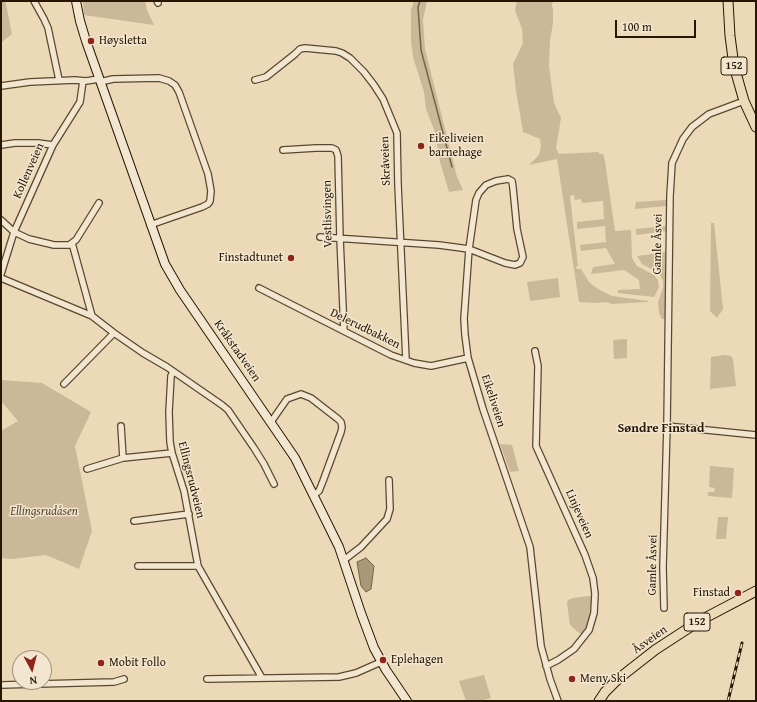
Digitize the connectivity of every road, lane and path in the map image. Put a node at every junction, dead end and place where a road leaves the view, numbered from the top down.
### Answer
1 (34, 1) edge
2 (76, 1) edge
3 (728, 1) edge
4 (59, 80) junction
5 (99, 80) junction
6 (255, 80) dead end
7 (83, 81) junction
8 (1, 86) edge
9 (744, 100) junction
10 (756, 127) edge
11 (1, 145) edge
12 (53, 145) junction
13 (283, 150) dead end
14 (99, 203) dead end
15 (1, 220) edge
16 (150, 225) junction
17 (14, 232) junction
18 (320, 237) dead end
19 (340, 238) junction
20 (401, 242) junction
21 (72, 243) junction
22 (469, 249) junction
23 (1, 274) edge
24 (1, 278) edge
25 (259, 288) dead end
26 (92, 316) junction
27 (344, 331) junction
28 (114, 333) junction
29 (535, 351) dead end
30 (468, 358) junction
31 (406, 360) junction
32 (173, 372) junction
33 (64, 384) dead end
34 (271, 422) junction
35 (122, 426) dead end
36 (667, 426) junction
37 (756, 435) edge
38 (172, 454) junction
39 (123, 458) junction
40 (88, 469) dead end
41 (389, 480) dead end
42 (274, 484) dead end
43 (314, 495) junction
44 (189, 514) junction
45 (134, 521) dead end
46 (344, 560) junction
47 (138, 566) dead end
48 (198, 566) junction
49 (756, 591) edge
50 (664, 608) dead end
51 (381, 662) junction
52 (546, 666) junction
53 (262, 678) junction
54 (124, 679) dead end
55 (207, 679) dead end
56 (1, 685) edge
57 (605, 692) junction
58 (407, 701) edge
59 (558, 701) edge
60 (593, 701) edge
61 (599, 701) edge

1 - 4 street
2 - 5 main road, Kråkstadveien
3 - 9 main road, 152
4 - 7 street
4 - 8 street
5 - 7 street
5 - 16 main road, Kråkstadveien
5 - 16 street
6 - 20 street, Skråveien
7 - 12 street, Kollenveien
9 - 10 main road, 152
9 - 36 street, Gamle Åsvei
11 - 12 street
12 - 17 street, Kollenveien
13 - 19 street, Vestlisvingen
14 - 21 street
15 - 17 street
16 - 34 main road, Kråkstadveien
17 - 21 street
17 - 23 street, Kollenveien
18 - 19 street
19 - 20 street
19 - 27 street, Vestlisvingen
20 - 22 street
20 - 31 street, Skråveien
21 - 26 street
22 - 22 street, Eikeliveien
22 - 30 street, Eikeliveien
24 - 26 street
25 - 27 street, Delerudbakken
26 - 28 street
27 - 31 street, Delerudbakken
28 - 32 street
28 - 33 street
29 - 52 street, Linjeveien
30 - 31 street, Delerudbakken
30 - 52 street, Eikeliveien
32 - 38 street, Ellingsrudveien
32 - 42 street
34 - 43 main road, Kråkstadveien
34 - 43 street
35 - 39 street
36 - 37 street
36 - 50 street, Gamle Åsvei
38 - 39 street
38 - 44 street, Ellingsrudveien
39 - 40 street
41 - 46 street
43 - 46 main road, Kråkstadveien
44 - 45 street
44 - 48 street, Ellingsrudveien
46 - 51 main road, Kråkstadveien
47 - 48 street
48 - 53 street, Ellingsrudveien
49 - 57 main road, Åsveien / 152
51 - 53 street
51 - 58 main road, Kråkstadveien
52 - 59 street, Eikeliveien
53 - 55 street
54 - 56 street
57 - 60 main road, Åsveien / 152
57 - 61 main road, Åsveien / 152

